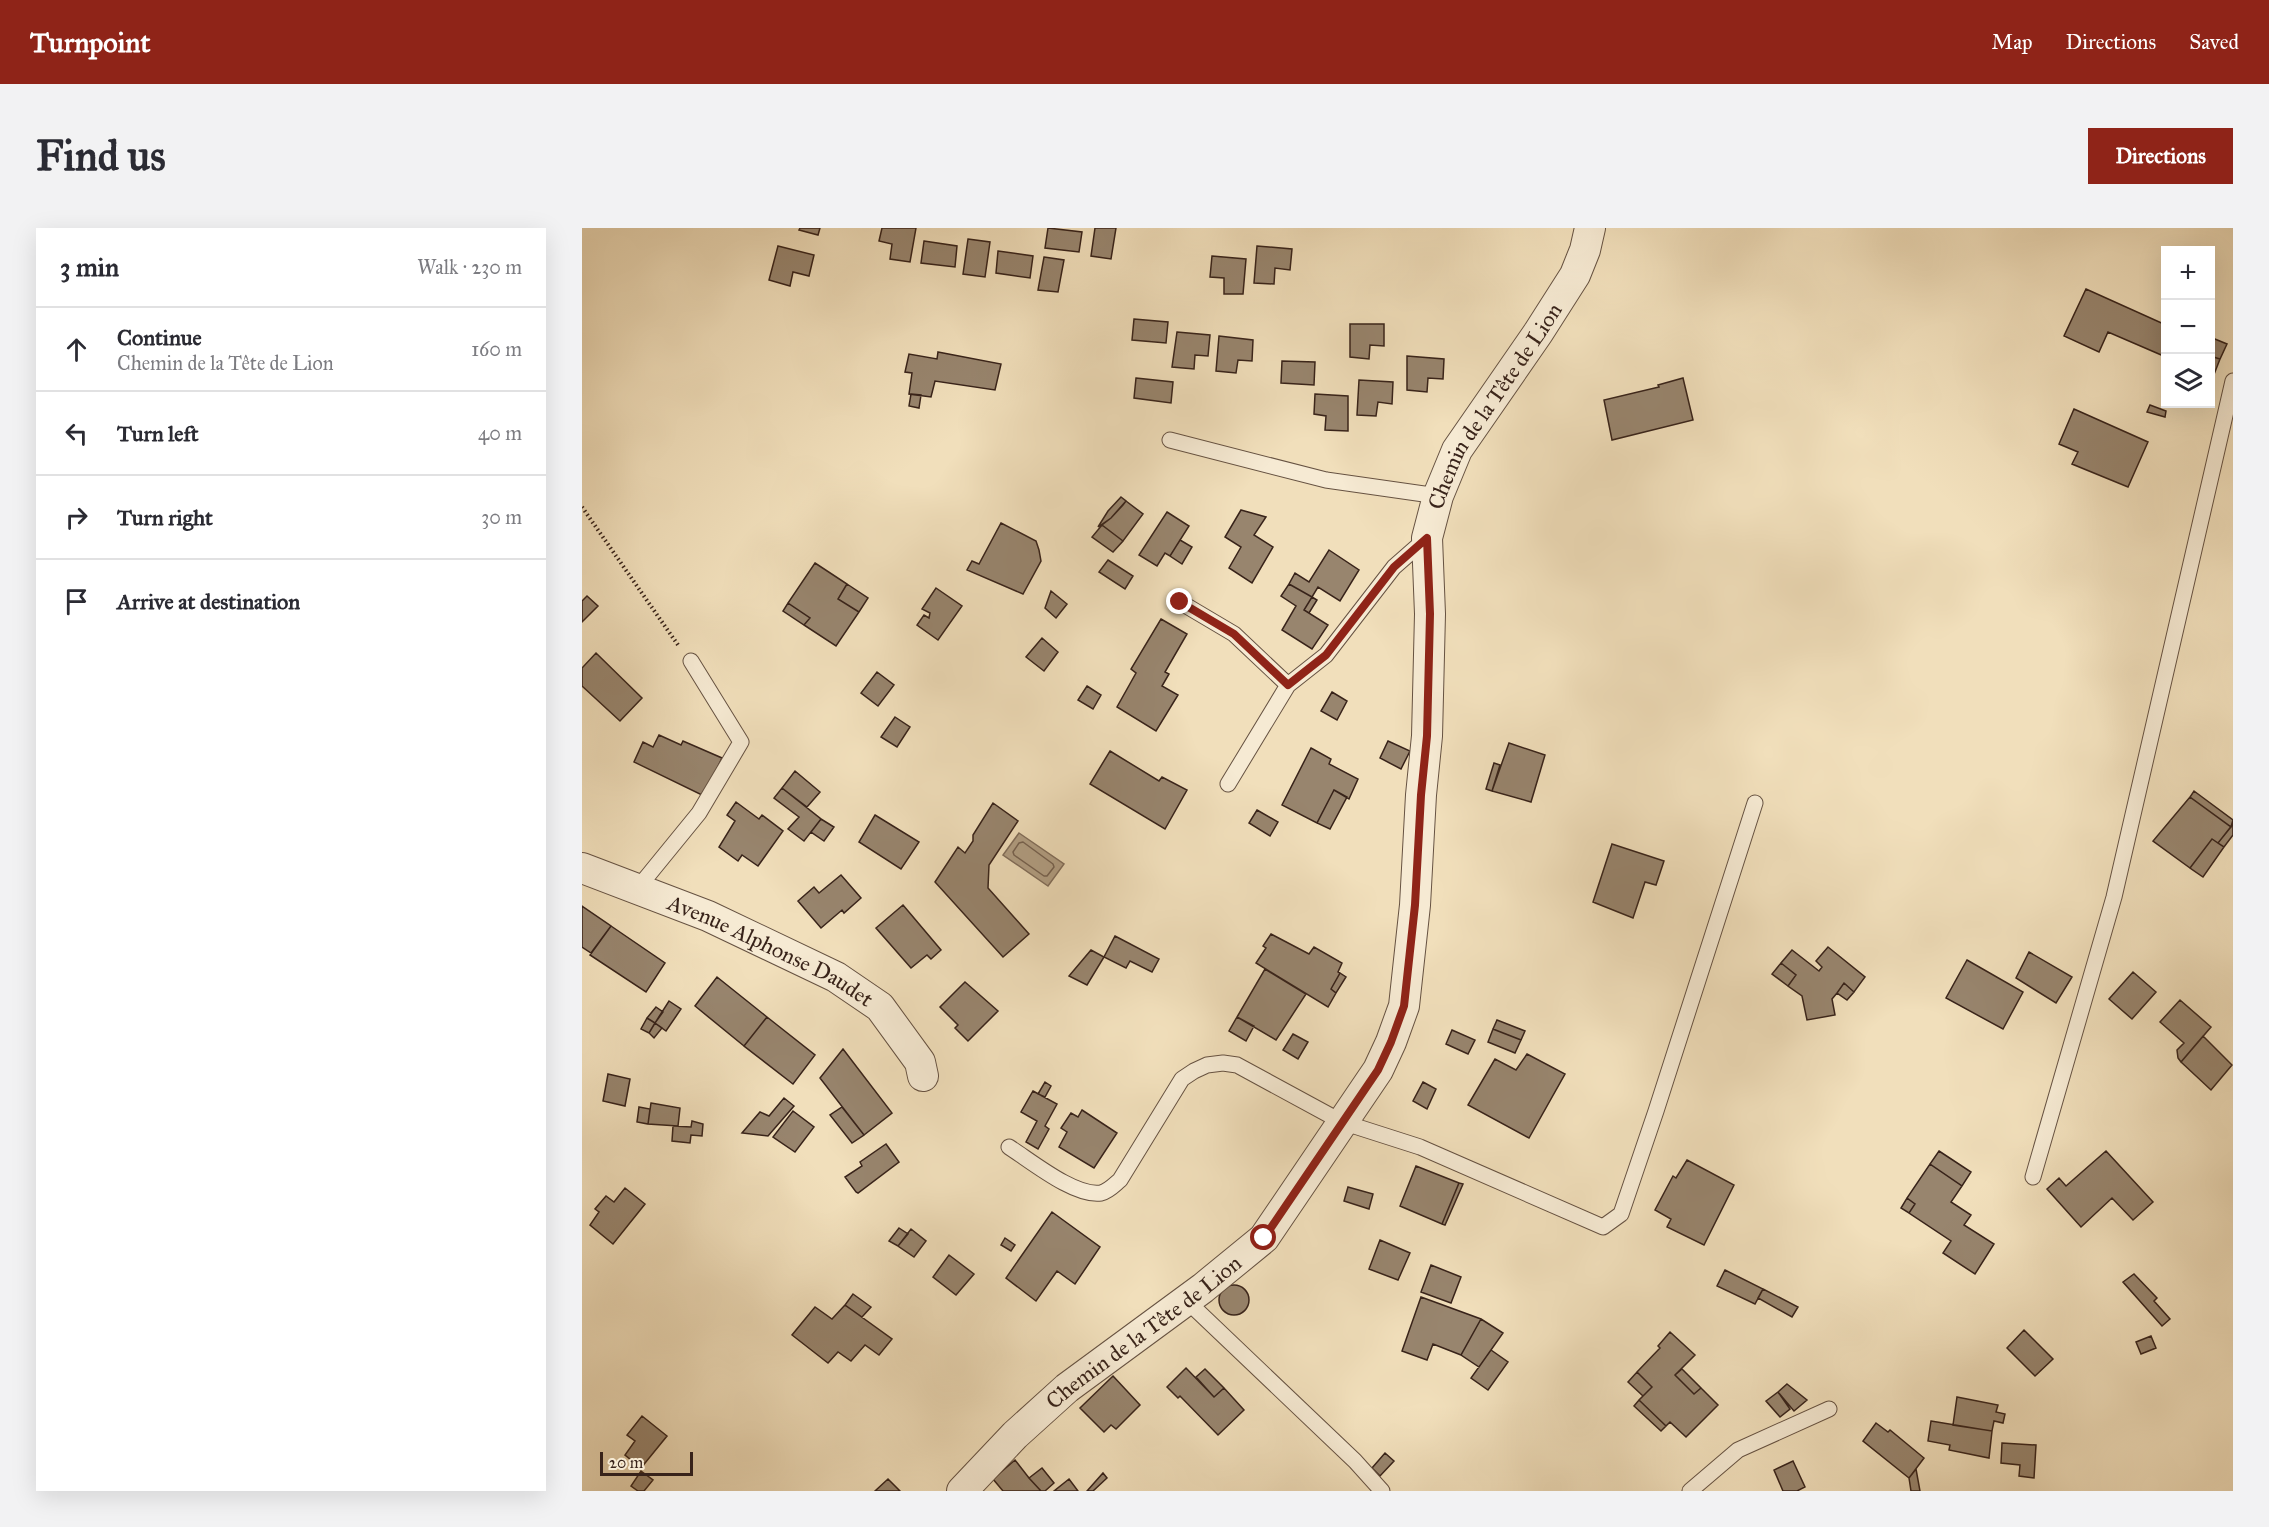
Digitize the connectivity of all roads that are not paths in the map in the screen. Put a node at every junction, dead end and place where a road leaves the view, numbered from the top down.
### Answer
1 (1590, 228) edge
2 (2233, 381) edge
3 (1170, 441) dead end
4 (1438, 496) junction
5 (1427, 538) junction
6 (1180, 602) dead end
7 (691, 661) road end
8 (1288, 685) junction
9 (1228, 784) dead end
10 (1755, 803) dead end
11 (582, 868) edge
12 (637, 889) junction
13 (923, 1076) dead end
14 (1342, 1122) junction
15 (1009, 1147) dead end
16 (2033, 1177) dead end
17 (1186, 1300) junction
18 (1829, 1409) dead end
19 (962, 1491) edge
20 (1382, 1491) edge
21 (1690, 1491) edge

1 - 4 street, Chemin de la Tête de Lion
2 - 16 lane
3 - 4 lane
4 - 5 street, Chemin de la Tête de Lion
5 - 8 lane
5 - 14 street, Chemin de la Tête de Lion
6 - 8 lane
7 - 12 lane
8 - 9 lane
10 - 14 lane
11 - 12 street, Avenue Alphonse Daudet
12 - 13 street, Avenue Alphonse Daudet
14 - 15 lane
14 - 17 street, Chemin de la Tête de Lion
17 - 19 street, Chemin de la Tête de Lion
17 - 20 lane
18 - 21 lane

